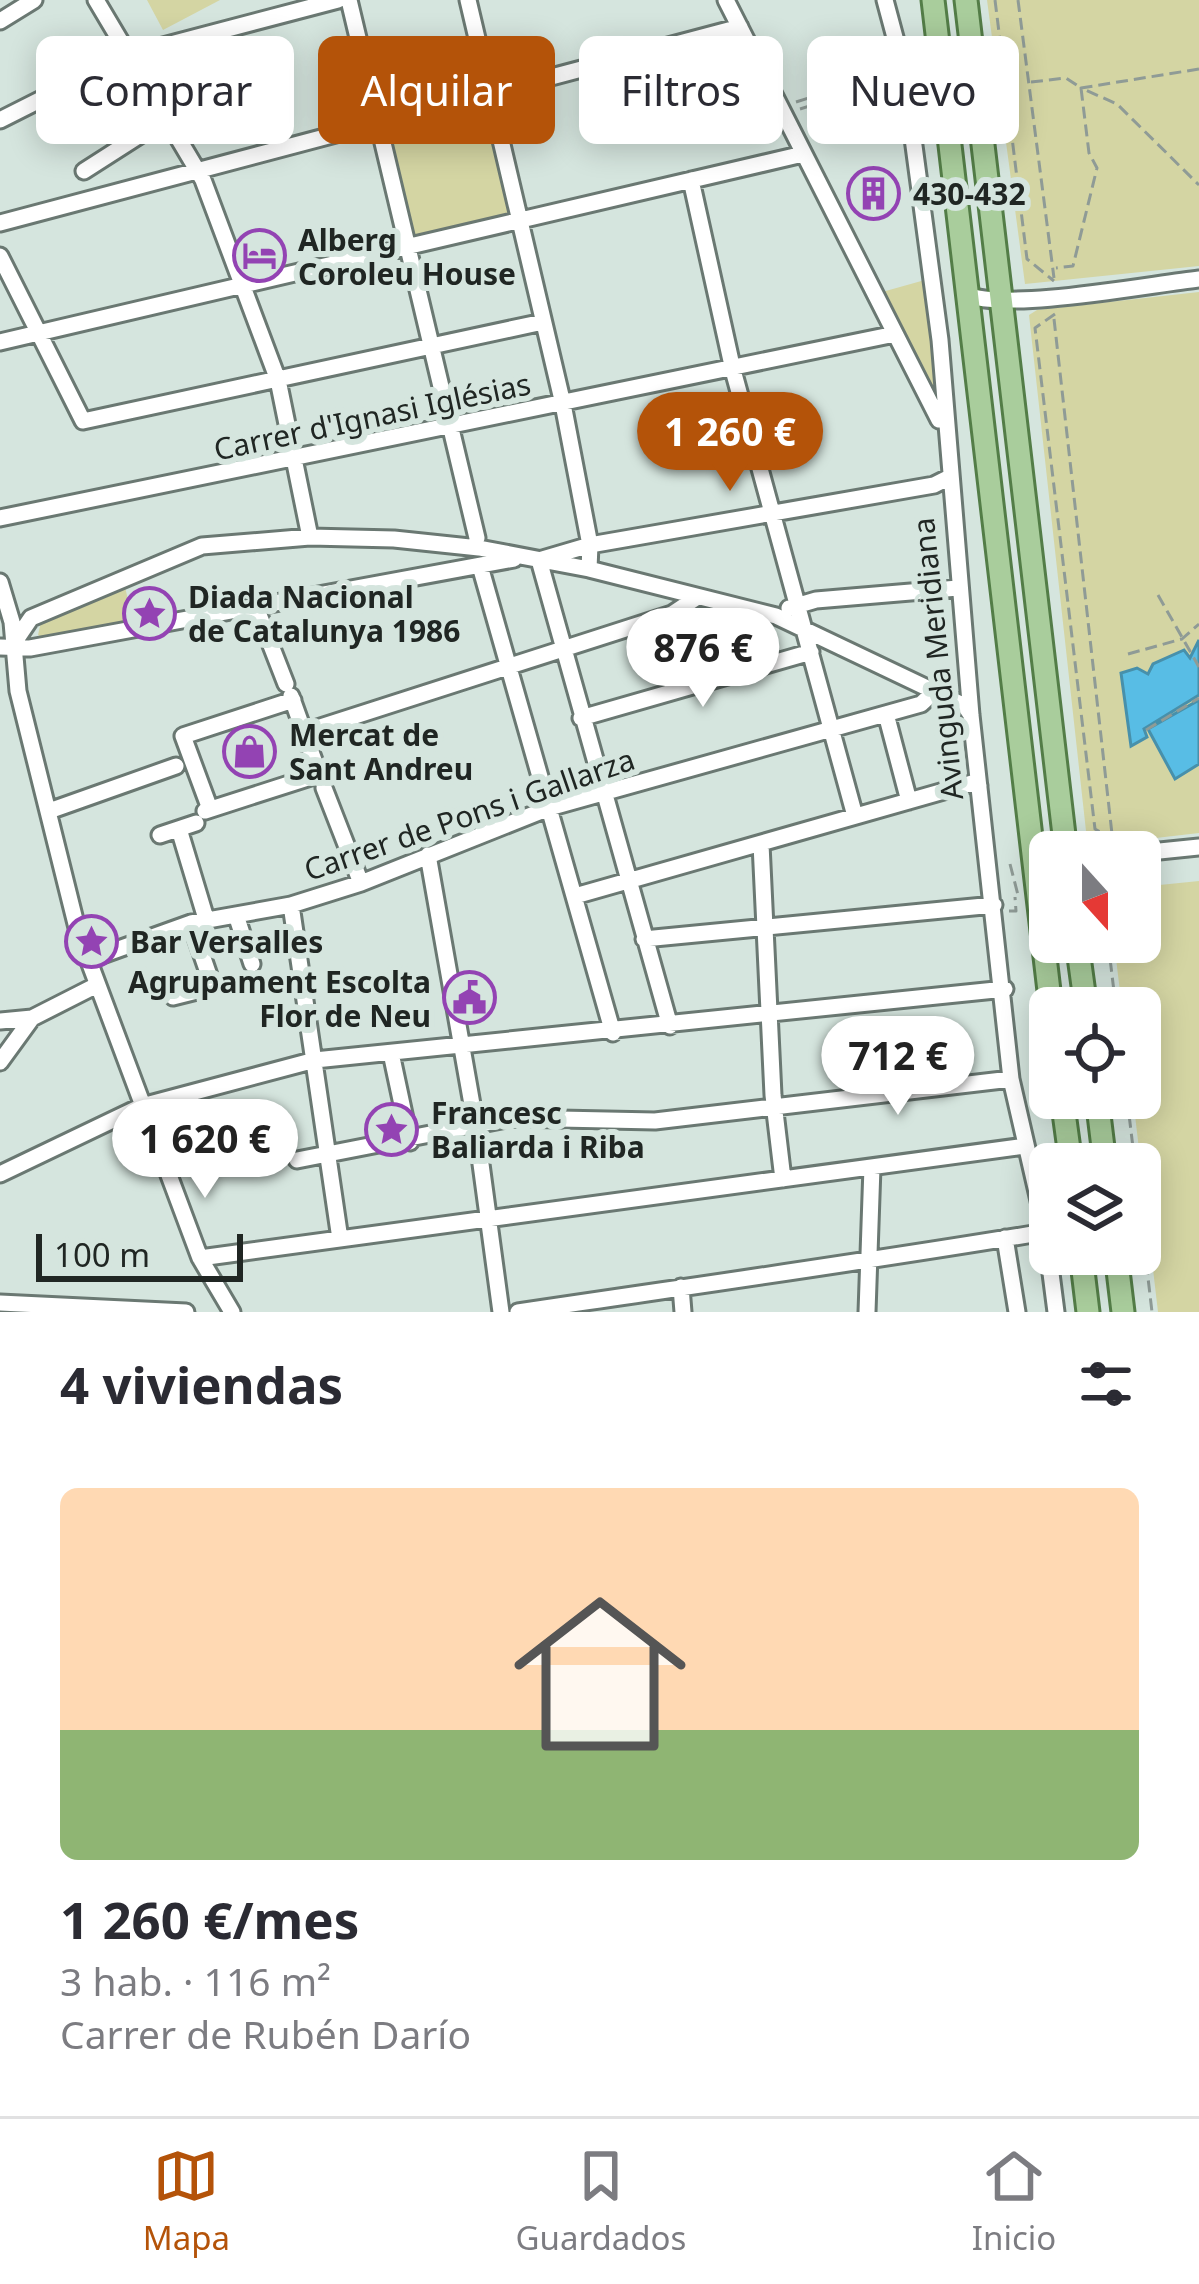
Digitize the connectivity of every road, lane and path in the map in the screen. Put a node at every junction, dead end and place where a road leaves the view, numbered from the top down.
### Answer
1 (34, 0) edge
2 (96, 0) edge
3 (338, 0) edge
4 (349, 0) edge
5 (468, 0) edge
6 (726, 0) edge
7 (885, 0) edge
8 (933, 0) edge
9 (967, 0) edge
10 (995, 0) edge
11 (1018, 0) edge
12 (0, 21) edge
13 (740, 27) junction
14 (118, 36) edge
15 (201, 36) edge
16 (357, 36) edge
17 (478, 36) edge
18 (1199, 69) edge
19 (555, 73) edge
20 (1029, 82) junction
21 (1081, 88) junction
22 (807, 99) edge
23 (36, 102) edge
24 (789, 105) dead end
25 (807, 108) edge
26 (793, 112) dead end
27 (0, 120) edge
28 (318, 136) edge
29 (127, 144) edge
30 (182, 144) edge
31 (382, 144) edge
32 (505, 144) edge
33 (803, 154) junction
34 (198, 168) junction
35 (84, 171) dead end
36 (691, 180) junction
37 (1199, 185) edge
38 (521, 219) junction
39 (0, 223) edge
40 (406, 247) junction
41 (0, 256) edge
42 (1053, 269) junction
43 (1199, 279) edge
44 (244, 284) junction
45 (966, 295) junction
46 (1000, 298) junction
47 (1056, 309) dead end
48 (1054, 319) junction
49 (543, 322) junction
50 (39, 332) junction
51 (895, 334) junction
52 (0, 342) edge
53 (431, 348) junction
54 (733, 370) junction
55 (278, 380) junction
56 (563, 404) junction
57 (451, 427) junction
58 (944, 431) junction
59 (292, 460) junction
60 (949, 478) junction
61 (772, 513) junction
62 (0, 518) edge
63 (310, 537) junction
64 (477, 538) dead end
65 (590, 544) junction
66 (531, 558) junction
67 (480, 566) junction
68 (589, 569) junction
69 (0, 582) edge
70 (958, 588) junction
71 (1158, 595) dead end
72 (696, 598) junction
73 (797, 603) junction
74 (256, 608) junction
75 (672, 614) junction
76 (776, 616) junction
77 (1199, 624) edge
78 (805, 632) junction
79 (1184, 641) junction
80 (7, 645) edge
81 (562, 648) junction
82 (811, 652) junction
83 (1128, 654) dead end
84 (508, 665) junction
85 (1199, 668) edge
86 (689, 687) junction
87 (934, 692) junction
88 (290, 693) junction
89 (1199, 698) edge
90 (886, 714) junction
91 (970, 715) junction
92 (581, 718) junction
93 (831, 728) junction
94 (1146, 730) dead end
95 (305, 732) junction
96 (185, 763) junction
97 (322, 780) junction
98 (979, 786) junction
99 (603, 792) junction
100 (909, 801) junction
101 (549, 808) junction
102 (49, 811) junction
103 (204, 814) junction
104 (855, 817) junction
105 (179, 829) junction
106 (1037, 831) edge
107 (1063, 831) edge
108 (160, 836) dead end
109 (761, 844) junction
110 (1199, 847) edge
111 (1161, 851) edge
112 (428, 855) junction
113 (1010, 864) dead end
114 (629, 881) junction
115 (361, 883) junction
116 (575, 896) junction
117 (290, 905) junction
118 (1000, 908) junction
119 (236, 915) junction
120 (199, 922) junction
121 (766, 926) junction
122 (644, 938) junction
123 (88, 959) junction
124 (252, 964) dead end
125 (97, 985) junction
126 (1004, 989) junction
127 (173, 997) dead end
128 (770, 1011) junction
129 (32, 1018) junction
130 (0, 1021) edge
131 (670, 1026) junction
132 (614, 1033) junction
133 (462, 1046) junction
134 (391, 1053) junction
135 (316, 1060) junction
136 (0, 1062) edge
137 (1011, 1079) junction
138 (142, 1106) junction
139 (778, 1108) junction
140 (476, 1127) junction
141 (410, 1142) junction
142 (1025, 1146) junction
143 (331, 1154) junction
144 (297, 1160) dead end
145 (1029, 1162) edge
146 (872, 1167) junction
147 (0, 1174) edge
148 (783, 1179) junction
149 (486, 1219) junction
150 (1029, 1231) edge
151 (1005, 1238) junction
152 (340, 1239) junction
153 (200, 1258) junction
154 (869, 1264) junction
155 (1051, 1275) edge
156 (1084, 1275) edge
157 (1119, 1275) edge
158 (1148, 1275) edge
159 (681, 1287) junction
160 (0, 1303) edge
161 (186, 1312) edge
162 (232, 1312) edge
163 (501, 1312) edge
164 (518, 1312) edge
165 (683, 1312) edge
166 (867, 1312) edge
167 (1017, 1312) edge
168 (1056, 1312) edge
169 (1088, 1312) edge
170 (1123, 1312) edge
171 (1152, 1312) edge

1 - 12 street
2 - 14 street
3 - 15 street
4 - 16 street
5 - 17 street
6 - 13 street
7 - 58 street, Avinguda Meridiana
8 - 45 main road
9 - 46 main road
10 - 42 path
11 - 20 path
13 - 19 street
13 - 33 street
18 - 21 path
20 - 21 path
20 - 42 path
21 - 37 path
21 - 42 path
22 - 24 path
23 - 27 street
25 - 26 path
28 - 34 street
29 - 35 street
30 - 34 street
31 - 40 street
32 - 38 street
33 - 36 street
33 - 51 street
34 - 39 street
34 - 44 street
36 - 38 street
36 - 54 street
38 - 40 street
38 - 49 street
40 - 44 street
40 - 53 street
41 - 50 street
43 - 46 street
44 - 50 street
44 - 55 street
45 - 46 street
45 - 106 main road
46 - 107 main road
47 - 48 path
48 - 48 path
49 - 53 street
49 - 56 street
50 - 52 street
50 - 55 street
51 - 54 street, Carrer d'Ignasi Iglésias
51 - 58 street
53 - 55 street
53 - 57 street
54 - 56 street, Carrer d'Ignasi Iglésias
54 - 61 street
55 - 59 street
56 - 57 street, Carrer d'Ignasi Iglésias
56 - 65 street
57 - 59 street, Carrer d'Ignasi Iglésias
57 - 64 street
58 - 60 street, Avinguda Meridiana
59 - 62 street, Carrer d'Ignasi Iglésias
59 - 63 street
60 - 61 street
60 - 70 street, Avinguda Meridiana
61 - 65 street
61 - 73 street
63 - 66 street
63 - 80 street
65 - 66 street
65 - 68 street
66 - 67 street
66 - 68 street
66 - 81 street
67 - 74 street
67 - 84 street
68 - 72 street
69 - 80 street
70 - 73 street
70 - 91 street, Avinguda Meridiana
71 - 79 path
72 - 75 street
72 - 76 street
73 - 76 street
73 - 78 street
74 - 80 street
74 - 88 street
75 - 81 street
75 - 86 street
76 - 78 street
77 - 79 path
78 - 82 street
78 - 87 street
79 - 83 path
79 - 85 path
80 - 102 street
81 - 84 street
81 - 92 street
82 - 86 street
82 - 93 street
84 - 95 street
84 - 101 street
86 - 92 street
87 - 90 street, Carrer de Pons i Gallarza
87 - 91 street
88 - 95 street
88 - 96 street
89 - 94 path
90 - 93 street, Carrer de Pons i Gallarza
90 - 100 street
91 - 98 street, Avinguda Meridiana
92 - 99 street
93 - 99 street, Carrer de Pons i Gallarza
93 - 104 street
95 - 97 street
96 - 102 street
96 - 103 street
97 - 103 street
97 - 115 street
98 - 100 street
98 - 118 street, Avinguda Meridiana
99 - 101 street, Carrer de Pons i Gallarza
99 - 114 street
100 - 104 street
101 - 112 street, Carrer de Pons i Gallarza
101 - 116 street
102 - 123 street
103 - 105 street
104 - 109 street
105 - 108 street
105 - 120 street
109 - 114 street
109 - 121 street
110 - 111 street
112 - 115 street, Carrer de Pons i Gallarza
112 - 133 street
113 - 118 path
114 - 116 street
114 - 122 street
115 - 117 street, Carrer de Pons i Gallarza
116 - 132 street
117 - 119 street, Carrer de Pons i Gallarza
117 - 135 street
118 - 121 street
118 - 126 street, Avinguda Meridiana
119 - 120 street, Carrer de Pons i Gallarza
119 - 124 street
120 - 123 street, Carrer de Pons i Gallarza
120 - 127 street
121 - 122 street
121 - 128 street
122 - 131 street
123 - 125 street
125 - 129 street
125 - 138 street
126 - 128 street
126 - 137 street, Avinguda Meridiana
128 - 131 street
128 - 139 street
129 - 130 street
129 - 136 street
131 - 132 street
132 - 133 street
133 - 134 street
133 - 140 street
134 - 135 street
134 - 141 street
135 - 138 street
135 - 143 street
137 - 139 street
137 - 142 street, Avinguda Meridiana
138 - 147 street
138 - 153 street
139 - 140 street
139 - 148 street
140 - 141 street
140 - 149 street
141 - 143 street
142 - 145 street, Avinguda Meridiana
142 - 146 street
143 - 144 street
143 - 152 street
146 - 148 street
146 - 154 street
148 - 149 street
149 - 152 street
149 - 163 street
150 - 151 street
151 - 154 street
151 - 167 street
152 - 153 street
153 - 162 street
154 - 159 street
154 - 166 street
155 - 168 street, Avinguda Meridiana
156 - 169 main road
157 - 170 main road
158 - 171 path
159 - 164 street
159 - 165 street
160 - 161 street

